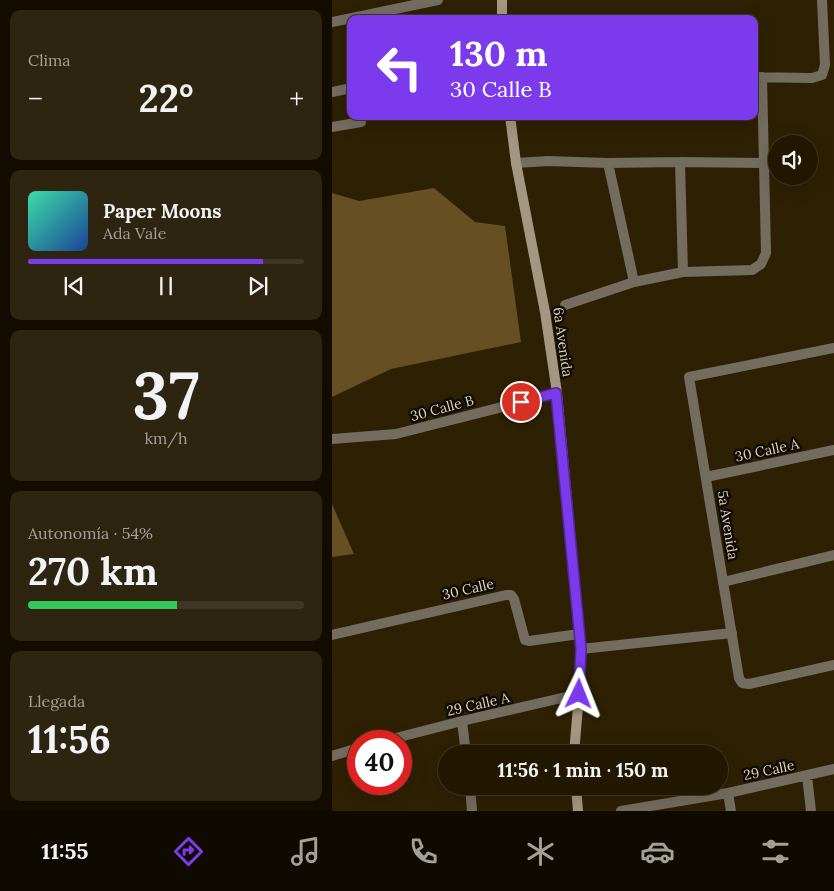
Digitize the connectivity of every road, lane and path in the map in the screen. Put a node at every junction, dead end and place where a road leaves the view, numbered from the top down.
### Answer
1 (438, 0) edge
2 (502, 0) edge
3 (822, 0) edge
4 (366, 15) edge
5 (502, 15) edge
6 (347, 19) edge
7 (332, 22) edge
8 (758, 77) edge
9 (347, 89) edge
10 (332, 92) edge
11 (511, 120) edge
12 (361, 122) dead end
13 (332, 127) edge
14 (680, 162) junction
15 (516, 163) junction
16 (608, 163) junction
17 (763, 163) junction
18 (683, 272) junction
19 (634, 282) junction
20 (564, 305) dead end
21 (834, 348) edge
22 (556, 393) junction
23 (332, 439) edge
24 (834, 450) edge
25 (706, 477) junction
26 (834, 555) edge
27 (723, 582) junction
28 (732, 633) junction
29 (579, 634) junction
30 (332, 635) edge
31 (581, 649) junction
32 (834, 664) edge
33 (579, 694) junction
34 (462, 721) junction
35 (412, 734) edge
36 (465, 745) edge
37 (575, 745) edge
38 (347, 751) edge
39 (332, 756) edge
40 (834, 769) edge
41 (807, 776) junction
42 (728, 793) joint
43 (471, 795) edge
44 (577, 795) edge
45 (716, 795) edge
46 (472, 811) edge
47 (578, 811) edge
48 (621, 811) edge
49 (731, 811) edge
50 (812, 811) edge

1 - 4 street
2 - 5 street
3 - 8 street
6 - 7 street
8 - 17 street
9 - 10 street
11 - 15 street, 6a Avenida
12 - 13 street
14 - 16 street
14 - 17 street
14 - 18 street
15 - 16 street
15 - 22 street, 6a Avenida
16 - 19 street
17 - 18 street
18 - 19 street
19 - 20 street
21 - 25 street, 5a Avenida
22 - 23 street, 30 Calle B
22 - 29 street, 6a Avenida
24 - 25 street, 30 Calle A
25 - 27 street, 5a Avenida
26 - 27 street
27 - 28 street, 5a Avenida
28 - 31 street
28 - 32 street, 5a Avenida
29 - 30 street, 30 Calle
29 - 31 street, 6a Avenida
31 - 33 street, 6a Avenida
33 - 34 street, 29 Calle A
33 - 37 street, 6a Avenida
34 - 35 street, 29 Calle A
34 - 36 street
38 - 39 street
40 - 41 street, 29 Calle
41 - 42 street, 29 Calle
41 - 50 street
42 - 49 street
43 - 46 street
44 - 47 street
45 - 48 street, 29 Calle

